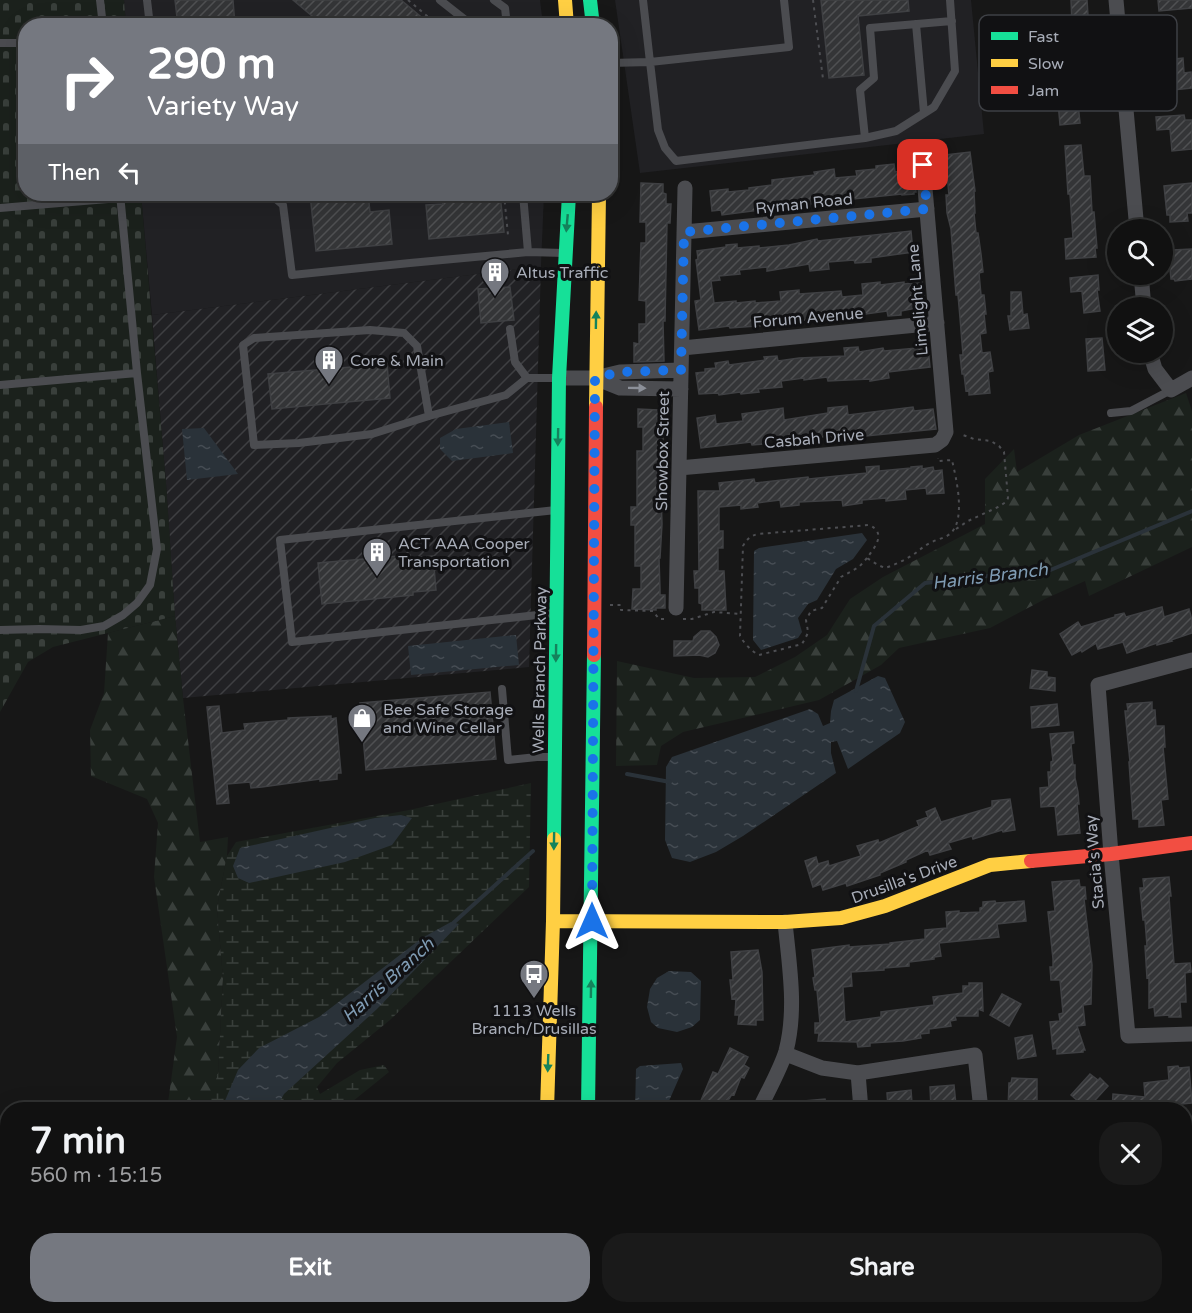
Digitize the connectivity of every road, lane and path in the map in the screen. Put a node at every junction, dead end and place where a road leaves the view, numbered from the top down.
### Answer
1 (100, 0) edge
2 (147, 0) edge
3 (408, 0) edge
4 (440, 0) edge
5 (494, 0) edge
6 (565, 0) edge
7 (580, 0) edge
8 (590, 0) edge
9 (643, 0) edge
10 (784, 0) edge
11 (813, 0) edge
12 (950, 0) edge
13 (1116, 0) edge
14 (1117, 15) edge
15 (102, 18) edge
16 (149, 18) edge
17 (429, 18) edge
18 (463, 18) edge
19 (506, 18) edge
20 (566, 18) edge
21 (582, 18) edge
22 (592, 18) edge
23 (952, 21) junction
24 (916, 24) junction
25 (0, 43) edge
26 (18, 43) edge
27 (650, 62) junction
28 (618, 63) edge
29 (823, 79) dead end
30 (1126, 111) edge
31 (924, 113) junction
32 (865, 138) junction
33 (923, 165) dead end
34 (685, 188) dead end
35 (70, 201) edge
36 (120, 201) edge
37 (279, 201) edge
38 (505, 201) edge
39 (524, 201) edge
40 (568, 201) edge
41 (598, 201) edge
42 (0, 208) edge
43 (927, 209) junction
44 (1136, 219) edge
45 (684, 232) junction
46 (508, 235) dead end
47 (528, 252) junction
48 (564, 253) junction
49 (937, 323) junction
50 (510, 328) dead end
51 (682, 348) junction
52 (1153, 363) edge
53 (681, 370) junction
54 (137, 373) junction
55 (527, 378) junction
56 (559, 378) junction
57 (595, 378) junction
58 (1192, 378) edge
59 (0, 385) edge
60 (681, 389) junction
61 (1171, 390) junction
62 (1112, 413) dead end
63 (429, 416) junction
64 (952, 432) junction
65 (938, 456) dead end
66 (679, 468) junction
67 (557, 510) junction
68 (952, 531) junction
69 (867, 558) junction
70 (676, 608) dead end
71 (556, 613) junction
72 (0, 630) edge
73 (1192, 660) edge
74 (502, 689) dead end
75 (555, 758) junction
76 (1192, 843) edge
77 (1111, 854) junction
78 (553, 921) junction
79 (592, 921) junction
80 (785, 922) junction
81 (1192, 1034) edge
82 (786, 1054) junction
83 (858, 1073) junction
84 (547, 1102) edge
85 (588, 1102) edge
86 (763, 1102) edge
87 (860, 1102) edge
88 (980, 1102) edge

1 - 15 lane
2 - 16 lane
3 - 17 path
4 - 18 lane
5 - 19 lane
6 - 20 main road
7 - 21 main road
8 - 22 main road
9 - 27 lane
10 - 27 lane
11 - 29 path
12 - 23 lane
13 - 14 street
23 - 24 lane
23 - 31 lane
24 - 31 lane
24 - 32 lane
25 - 26 lane
27 - 28 lane
27 - 32 lane
30 - 44 street
31 - 32 lane
33 - 43 street, Limelight Lane
34 - 45 street, Showbox Street
35 - 42 lane
36 - 54 lane
37 - 47 lane
38 - 46 path
39 - 47 lane
40 -> 48 main road, Wells Branch Parkway
57 -> 41 main road
43 - 45 street, Ryman Road
43 - 49 street, Limelight Lane
45 - 51 street, Showbox Street
47 - 48 lane
48 - 56 main road, Wells Branch Parkway
49 - 51 street, Forum Avenue
49 - 64 street, Limelight Lane
50 - 55 lane
51 - 53 street, Showbox Street
52 - 61 street
53 - 57 street
53 - 60 street, Showbox Street
54 - 59 lane
54 - 72 lane
55 - 56 lane
55 - 63 lane
56 - 57 street
56 -> 67 main road, Wells Branch Parkway
57 -> 60 street
57 - 79 main road
58 - 61 street
60 - 66 street, Showbox Street
61 - 62 lane
63 - 63 lane
64 - 66 street, Casbah Drive
64 - 68 path
65 - 68 path
66 - 70 street, Showbox Street
67 - 71 main road, Wells Branch Parkway
67 - 71 lane
68 - 69 path
69 - 69 path
71 -> 75 main road, Wells Branch Parkway
73 - 77 street, Stacia's Way
74 - 75 lane
75 -> 78 main road, Wells Branch Parkway
76 - 77 main road, Drusilla's Drive
77 - 80 main road, Drusilla's Drive
77 - 81 street, Stacia's Way
78 - 79 main road, Drusilla's Drive
78 -> 84 main road, Wells Branch Parkway
79 - 80 main road, Drusilla's Drive
85 -> 79 main road
80 - 82 street
82 - 83 street
82 - 86 street
83 - 87 street
83 - 88 street

